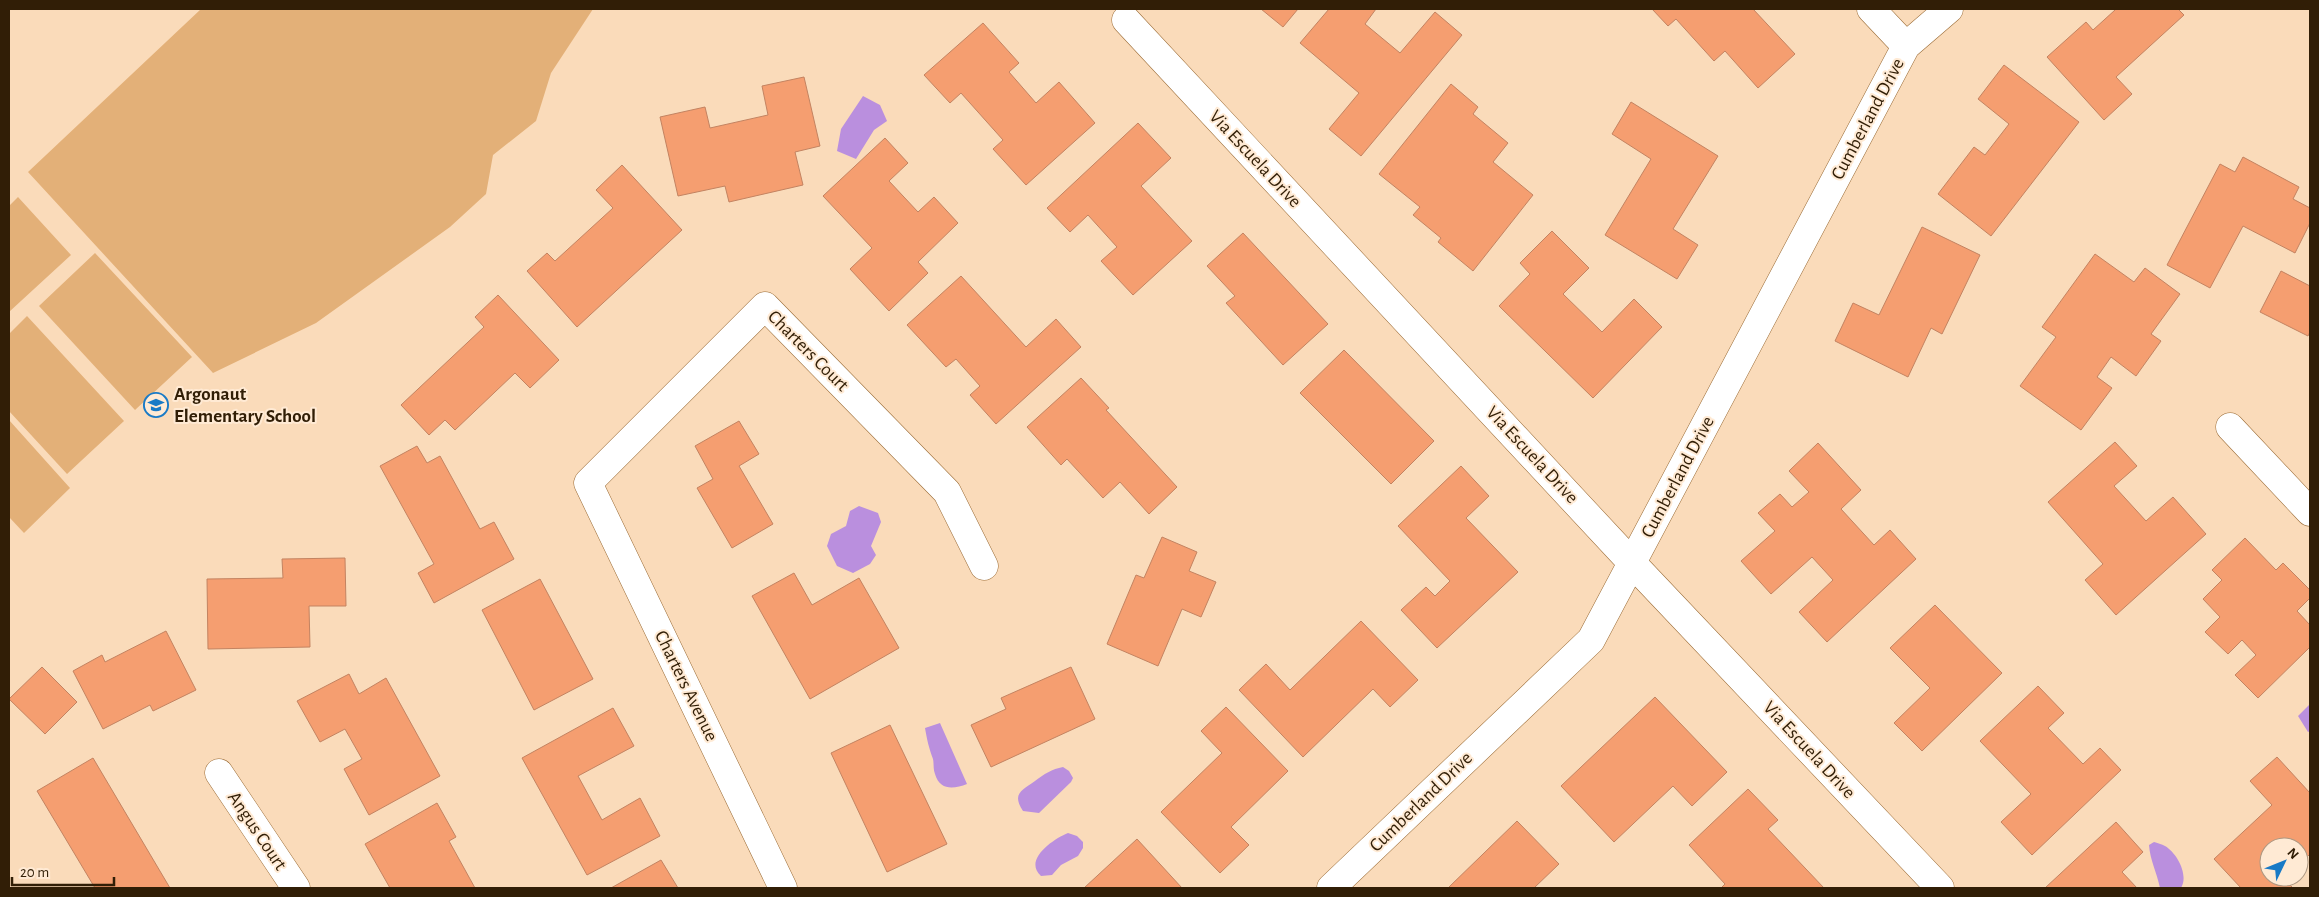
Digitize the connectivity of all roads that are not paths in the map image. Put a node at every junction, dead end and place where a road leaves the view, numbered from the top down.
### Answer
1 (1871, 9) edge
2 (1949, 9) edge
3 (1126, 20) dead end
4 (1906, 46) junction
5 (2230, 427) dead end
6 (588, 483) joint
7 (2310, 512) edge
8 (1633, 564) junction
9 (984, 566) dead end
10 (219, 773) dead end
11 (296, 888) edge
12 (783, 888) edge
13 (1331, 888) edge
14 (1940, 888) edge

1 - 4 street
2 - 4 street, Cumberland Drive
3 - 8 street, Via Escuela Drive
4 - 8 street, Cumberland Drive
5 - 7 street
6 - 9 street, Charters Court
6 - 12 street, Charters Avenue
8 - 13 street, Cumberland Drive
8 - 14 street, Via Escuela Drive
10 - 11 street, Angus Court

